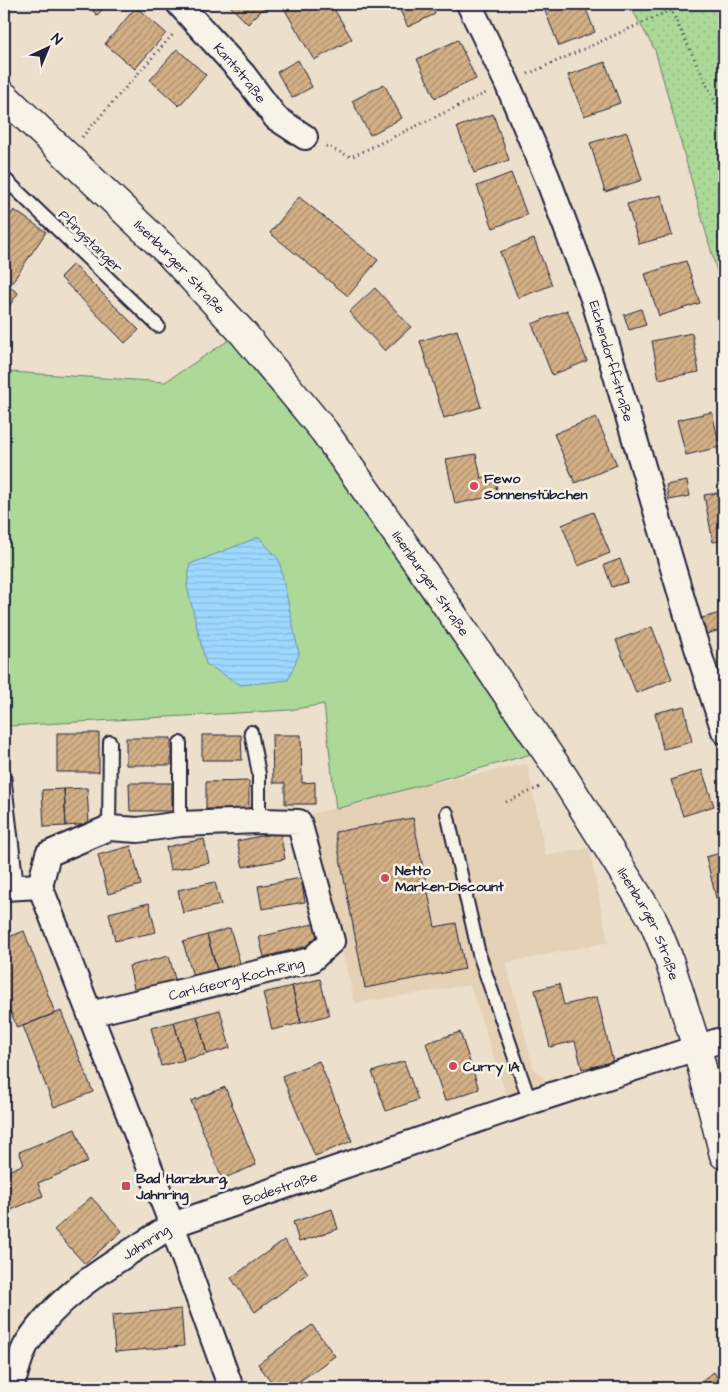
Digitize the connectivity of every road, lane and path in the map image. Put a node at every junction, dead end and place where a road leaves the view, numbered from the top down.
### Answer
1 (468, 4) edge
2 (668, 4) edge
3 (184, 9) edge
4 (4, 96) edge
5 (724, 120) edge
6 (305, 138) dead end
7 (66, 154) junction
8 (4, 178) edge
9 (158, 326) dead end
10 (724, 731) edge
11 (251, 732) dead end
12 (110, 742) dead end
13 (180, 744) dead end
14 (4, 775) edge
15 (564, 776) junction
16 (506, 802) dead end
17 (447, 813) dead end
18 (259, 821) junction
19 (180, 824) junction
20 (109, 828) junction
21 (20, 887) edge
22 (90, 1014) junction
23 (724, 1039) edge
24 (697, 1048) junction
25 (530, 1102) junction
26 (724, 1155) edge
27 (172, 1225) junction
28 (11, 1388) edge
29 (231, 1388) edge

1 - 10 street, Eichendorffstraße
2 - 5 path
3 - 6 street, Kantstraße
3 - 7 path
4 - 7 main road, Ilsenburger Straße
7 - 15 main road, Ilsenburger Straße
8 - 9 lane, Pfingstanger
11 - 18 lane
12 - 20 lane
13 - 19 lane
14 - 21 lane
15 - 16 path
15 - 24 main road, Ilsenburger Straße
17 - 25 lane
18 - 19 street, Carl-Georg-Koch-Ring
18 - 22 street, Carl-Georg-Koch-Ring
19 - 20 street, Carl-Georg-Koch-Ring
20 - 21 street, Carl-Georg-Koch-Ring
21 - 22 street
22 - 27 street
23 - 24 street
24 - 25 street, Bodestraße
24 - 26 main road, Ilsenburger Straße
25 - 27 street, Bodestraße
27 - 28 street, Jahnring
27 - 29 street, Jahnring

